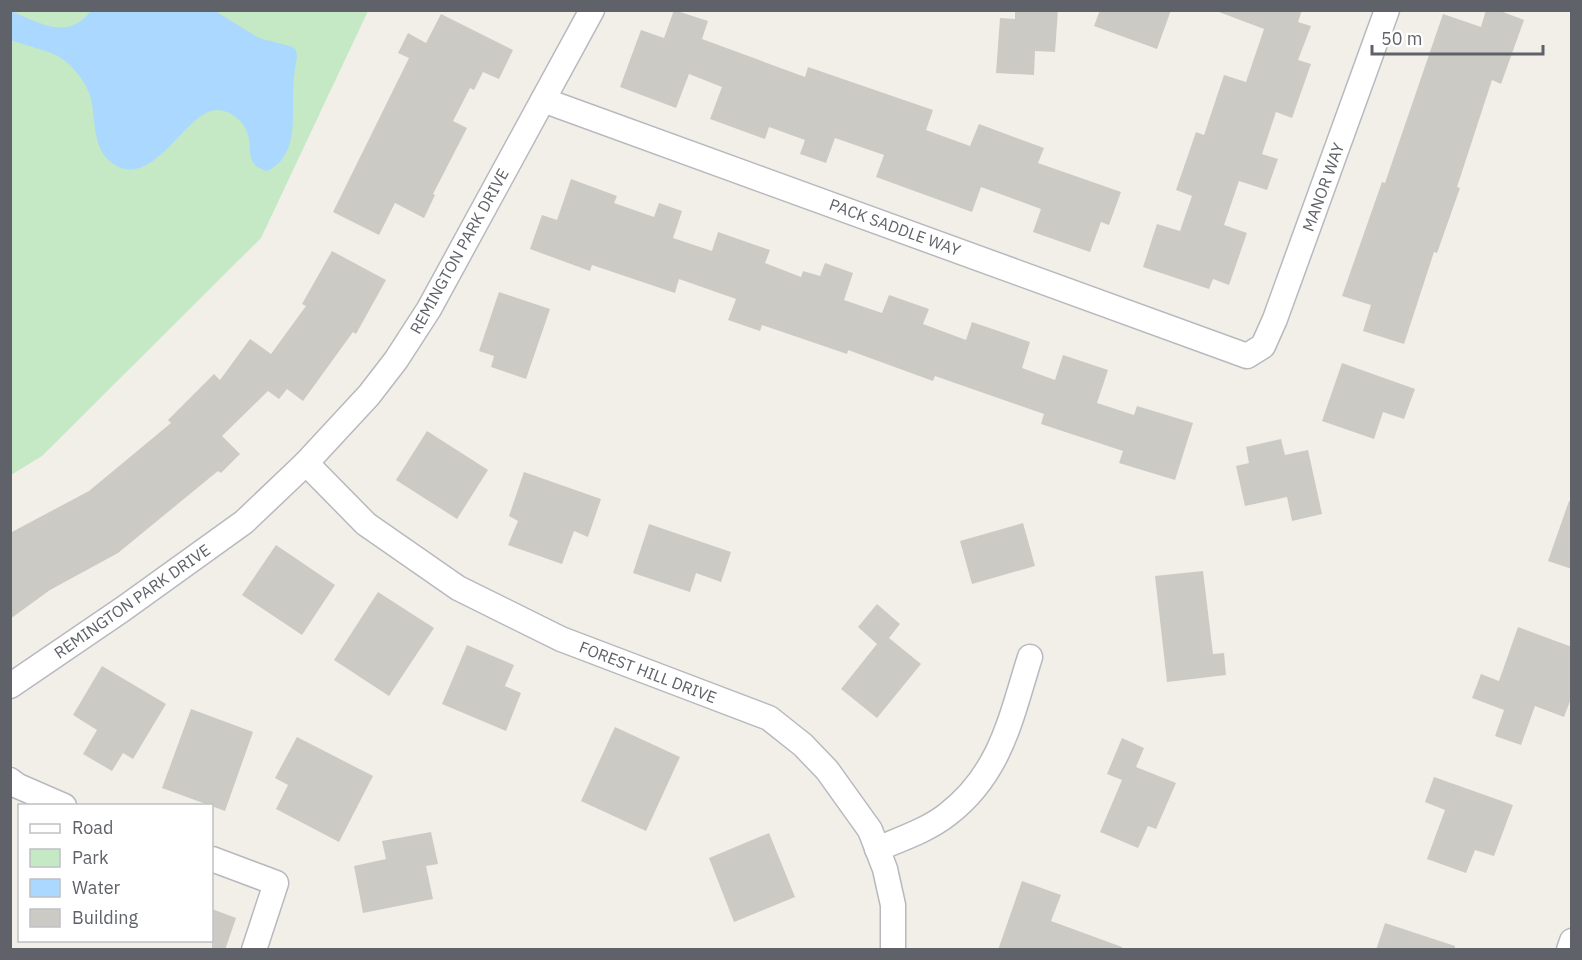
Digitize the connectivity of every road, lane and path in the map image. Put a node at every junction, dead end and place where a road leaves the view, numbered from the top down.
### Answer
1 (592, 10) edge
2 (1387, 10) edge
3 (543, 100) junction
4 (1247, 356) joint
5 (306, 464) junction
6 (1030, 657) dead end
7 (10, 686) edge
8 (10, 780) edge
9 (59, 804) edge
10 (877, 849) junction
11 (213, 859) edge
12 (1572, 941) edge
13 (254, 950) edge
14 (893, 950) edge
15 (1569, 950) edge

1 - 3 street, REMINGTON PARK DRIVE
2 - 4 street, MANOR WAY
3 - 4 street, PACK SADDLE WAY
3 - 5 street, REMINGTON PARK DRIVE
5 - 7 street, REMINGTON PARK DRIVE
5 - 10 street, FOREST HILL DRIVE
6 - 10 street
8 - 9 street
10 - 14 street, FOREST HILL DRIVE
11 - 13 street
12 - 15 street

